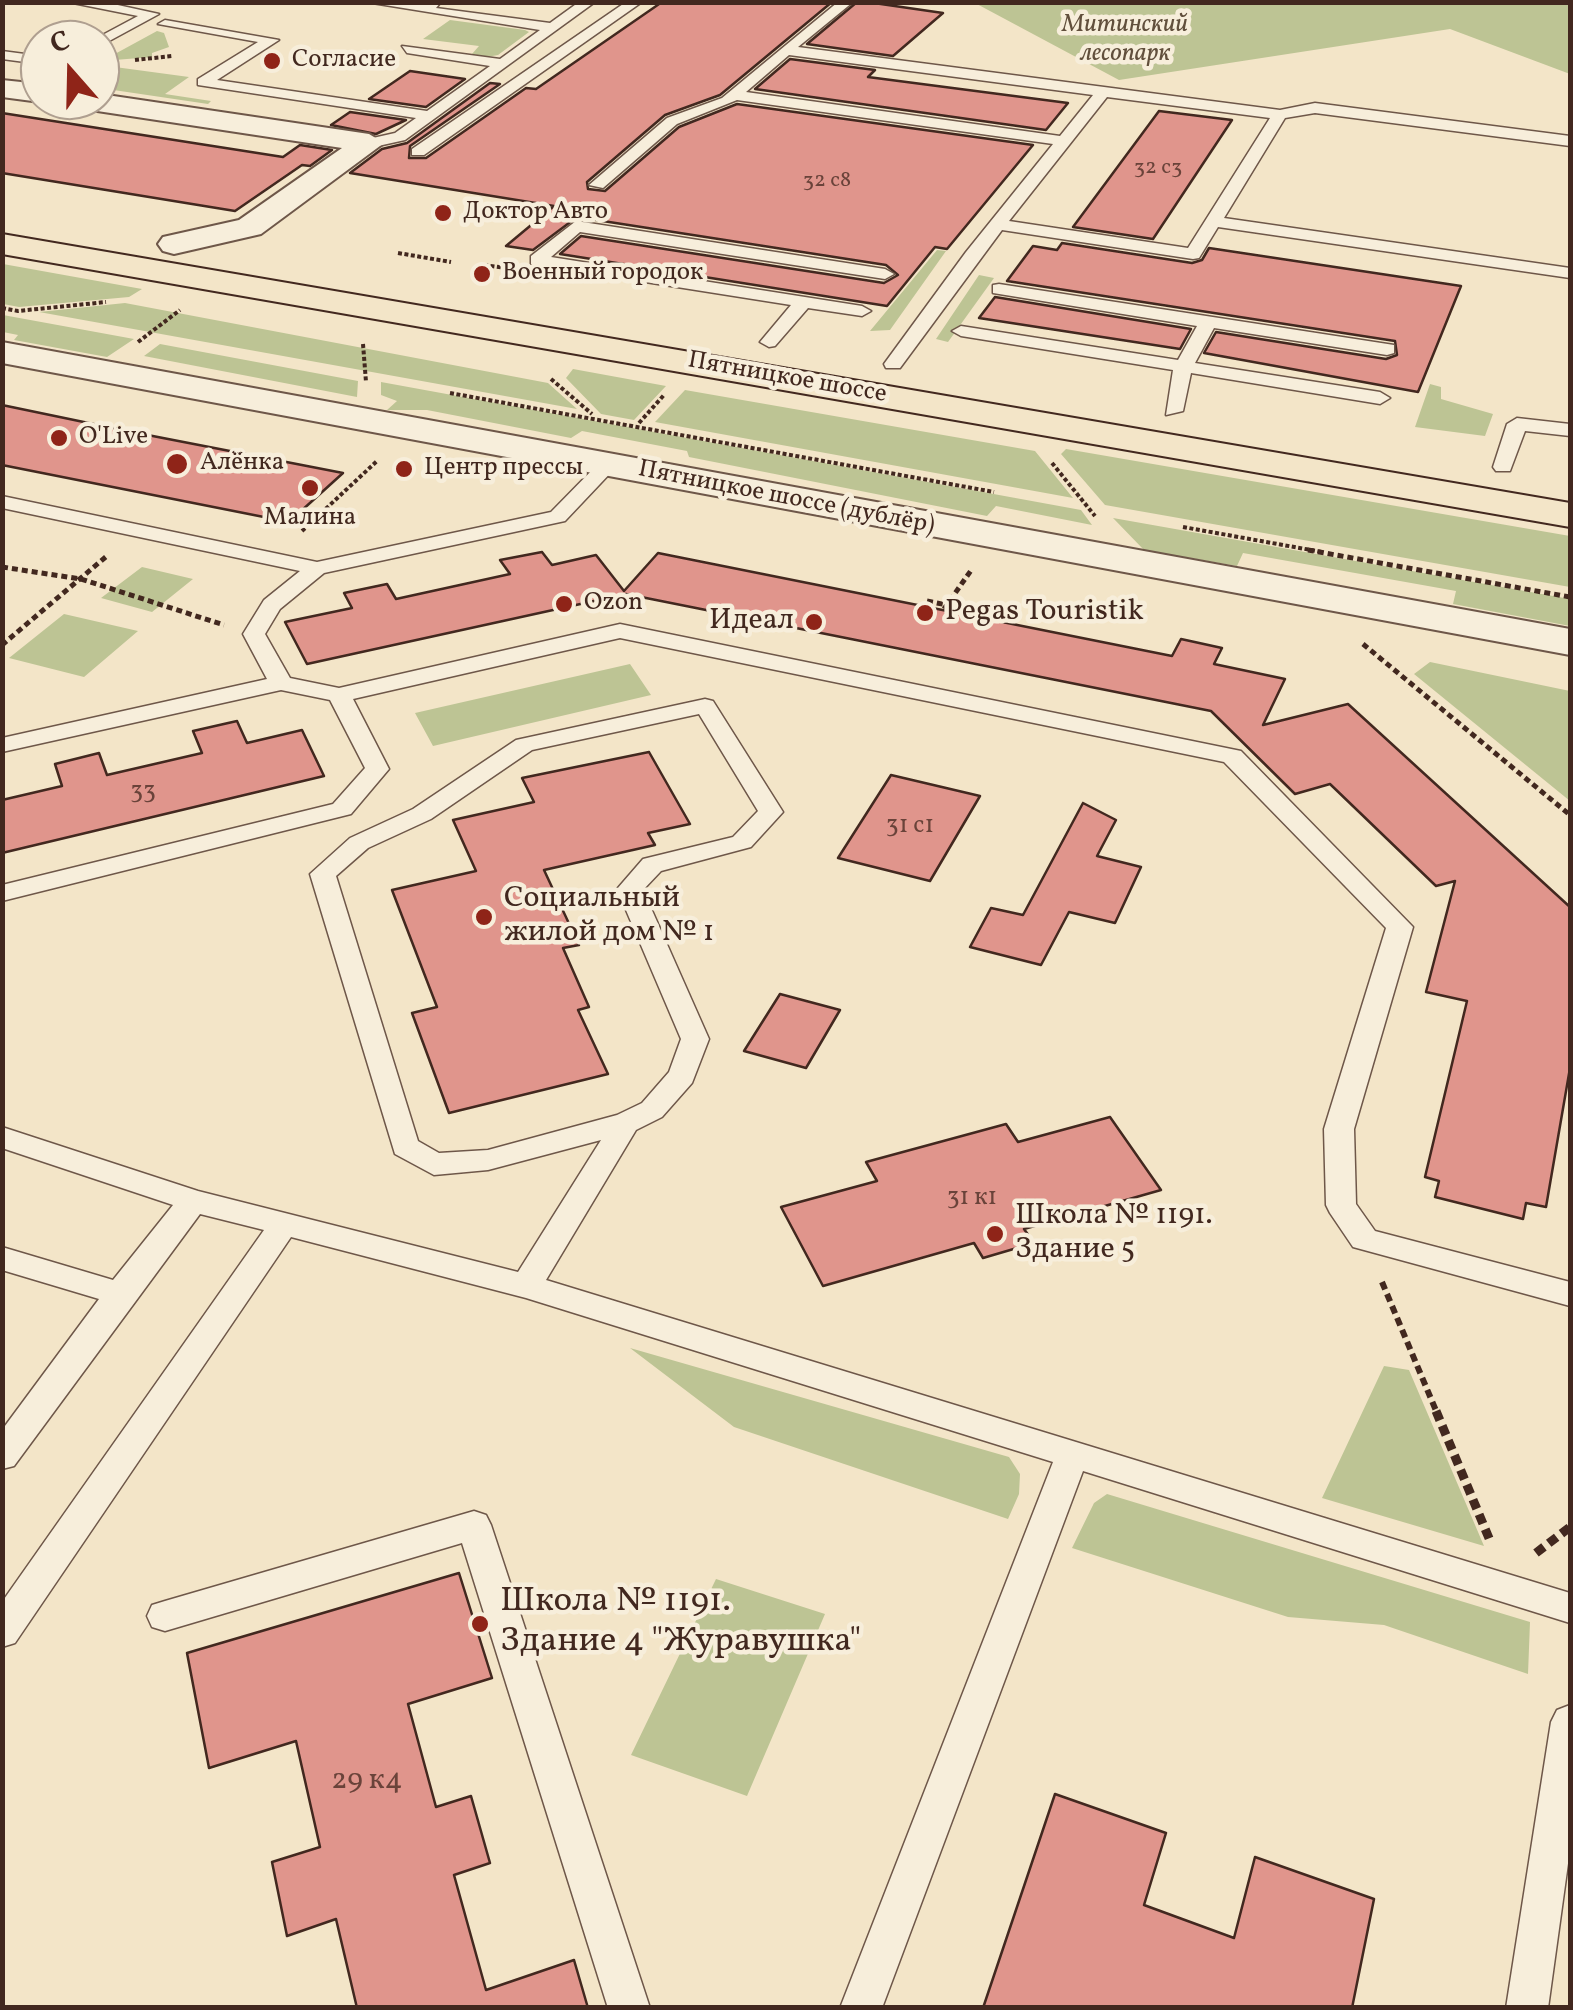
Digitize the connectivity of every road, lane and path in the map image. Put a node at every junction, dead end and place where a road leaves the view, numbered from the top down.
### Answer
1 (74, 2) edge
2 (372, 2) edge
3 (588, 2) edge
4 (636, 2) edge
5 (847, 2) edge
6 (430, 6) edge
7 (165, 24) dead end
8 (554, 28) junction
9 (120, 31) edge
10 (407, 49) dead end
11 (786, 50) junction
12 (506, 64) junction
13 (1104, 92) junction
14 (734, 95) junction
15 (120, 105) edge
16 (1280, 115) junction
17 (431, 116) junction
18 (1064, 141) junction
19 (1570, 141) edge
20 (368, 143) junction
21 (418, 152) dead end
22 (598, 184) dead end
23 (2, 215) edge
24 (1213, 221) junction
25 (997, 224) junction
26 (258, 243) junction
27 (2, 244) edge
28 (398, 253) dead end
29 (451, 262) dead end
30 (852, 269) junction
31 (1570, 273) edge
32 (886, 274) dead end
33 (999, 289) dead end
34 (804, 302) junction
35 (825, 305) junction
36 (2, 310) edge
37 (18, 310) dead end
38 (181, 310) dead end
39 (862, 310) dead end
40 (38, 318) dead end
41 (1208, 322) junction
42 (960, 332) dead end
43 (126, 334) dead end
44 (144, 338) junction
45 (162, 341) dead end
46 (769, 342) junction
47 (363, 343) dead end
48 (128, 349) dead end
49 (1387, 349) dead end
50 (2, 352) edge
51 (893, 364) junction
52 (1182, 368) junction
53 (348, 374) dead end
54 (366, 378) junction
55 (550, 378) dead end
56 (385, 381) dead end
57 (675, 384) dead end
58 (442, 391) dead end
59 (367, 392) dead end
60 (1380, 398) dead end
61 (1173, 411) junction
62 (592, 414) dead end
63 (639, 423) dead end
64 (1570, 430) edge
65 (1406, 451) dead end
66 (386, 452) dead end
67 (1464, 461) dead end
68 (606, 466) junction
69 (1520, 470) joint
70 (996, 492) dead end
71 (2, 502) edge
72 (1071, 506) dead end
73 (1110, 513) dead end
74 (1570, 515) edge
75 (1167, 524) dead end
76 (137, 530) junction
77 (272, 559) junction
78 (976, 564) dead end
79 (2, 567) edge
80 (316, 568) junction
81 (81, 578) junction
82 (1570, 596) edge
83 (927, 601) dead end
84 (254, 634) junction
85 (1362, 642) dead end
86 (1570, 642) edge
87 (2, 646) edge
88 (282, 683) junction
89 (338, 695) junction
90 (2, 745) edge
91 (1570, 815) edge
92 (2, 892) edge
93 (626, 1122) junction
94 (2, 1137) edge
95 (194, 1201) junction
96 (282, 1226) junction
97 (1364, 1240) junction
98 (2, 1258) edge
99 (526, 1286) junction
100 (120, 1294) junction
101 (1570, 1294) edge
102 (1073, 1453) junction
103 (2, 1456) edge
104 (1570, 1527) edge
105 (1496, 1554) dead end
106 (1530, 1554) dead end
107 (1570, 1608) edge
108 (165, 1616) dead end
109 (2, 1632) edge
110 (1570, 1722) edge
111 (629, 2008) edge
112 (861, 2008) edge
113 (1527, 2008) edge

1 - 9 lane
2 - 6 lane
3 - 8 lane
4 - 21 lane
5 - 11 lane
6 - 8 lane
7 - 17 lane
8 - 12 lane
10 - 12 lane
11 - 13 lane
11 - 14 lane
12 - 17 lane
13 - 16 lane
13 - 18 lane
14 - 18 lane
14 - 22 lane
15 - 20 street
16 - 19 lane
16 - 24 lane
17 - 20 lane
18 - 25 lane
20 - 26 street
23 - 26 main road, Пятницкое шоссе
24 - 25 lane
24 - 31 lane
25 - 51 lane
26 - 46 main road, Пятницкое шоссе
27 - 74 main road, Пятницкое шоссе
28 - 29 path
30 - 32 lane
30 - 34 lane
30 - 35 lane
33 - 41 lane
34 - 35 lane
34 - 46 lane
35 - 39 lane
36 - 37 path
36 - 40 path
38 - 44 path
41 - 49 lane
41 - 52 lane
42 - 52 lane
43 - 44 path
44 - 45 path
44 - 48 path
46 - 51 main road, Пятницкое шоссе
47 - 54 path
50 - 68 street, Пятницкое шоссе (дублёр)
51 - 61 main road, Пятницкое шоссе
52 - 60 lane
52 - 61 lane
53 - 54 path
54 - 56 path
54 - 59 path
55 - 62 path
57 - 63 path
58 - 70 path
61 - 65 main road, Пятницкое шоссе
64 - 69 lane
66 - 77 path
67 - 69 main road
68 - 80 lane
68 - 86 street, Пятницкое шоссе (дублёр)
71 - 76 lane
72 - 73 path
75 - 82 path
76 - 77 lane
76 - 81 path
77 - 80 lane
78 - 83 path
79 - 81 path
80 - 84 lane
81 - 84 path
81 - 87 path
84 - 88 lane
85 - 91 path
88 - 89 lane
88 - 90 lane
89 - 92 lane
89 - 97 lane
93 - 93 lane
93 - 99 lane
94 - 95 lane
95 - 96 lane
95 - 100 lane
96 - 99 lane
96 - 109 lane
97 - 101 lane
97 - 105 path
98 - 100 lane
99 - 102 lane
100 - 103 lane
102 - 107 lane
102 - 112 lane
104 - 106 path
108 - 111 lane
110 - 113 lane

